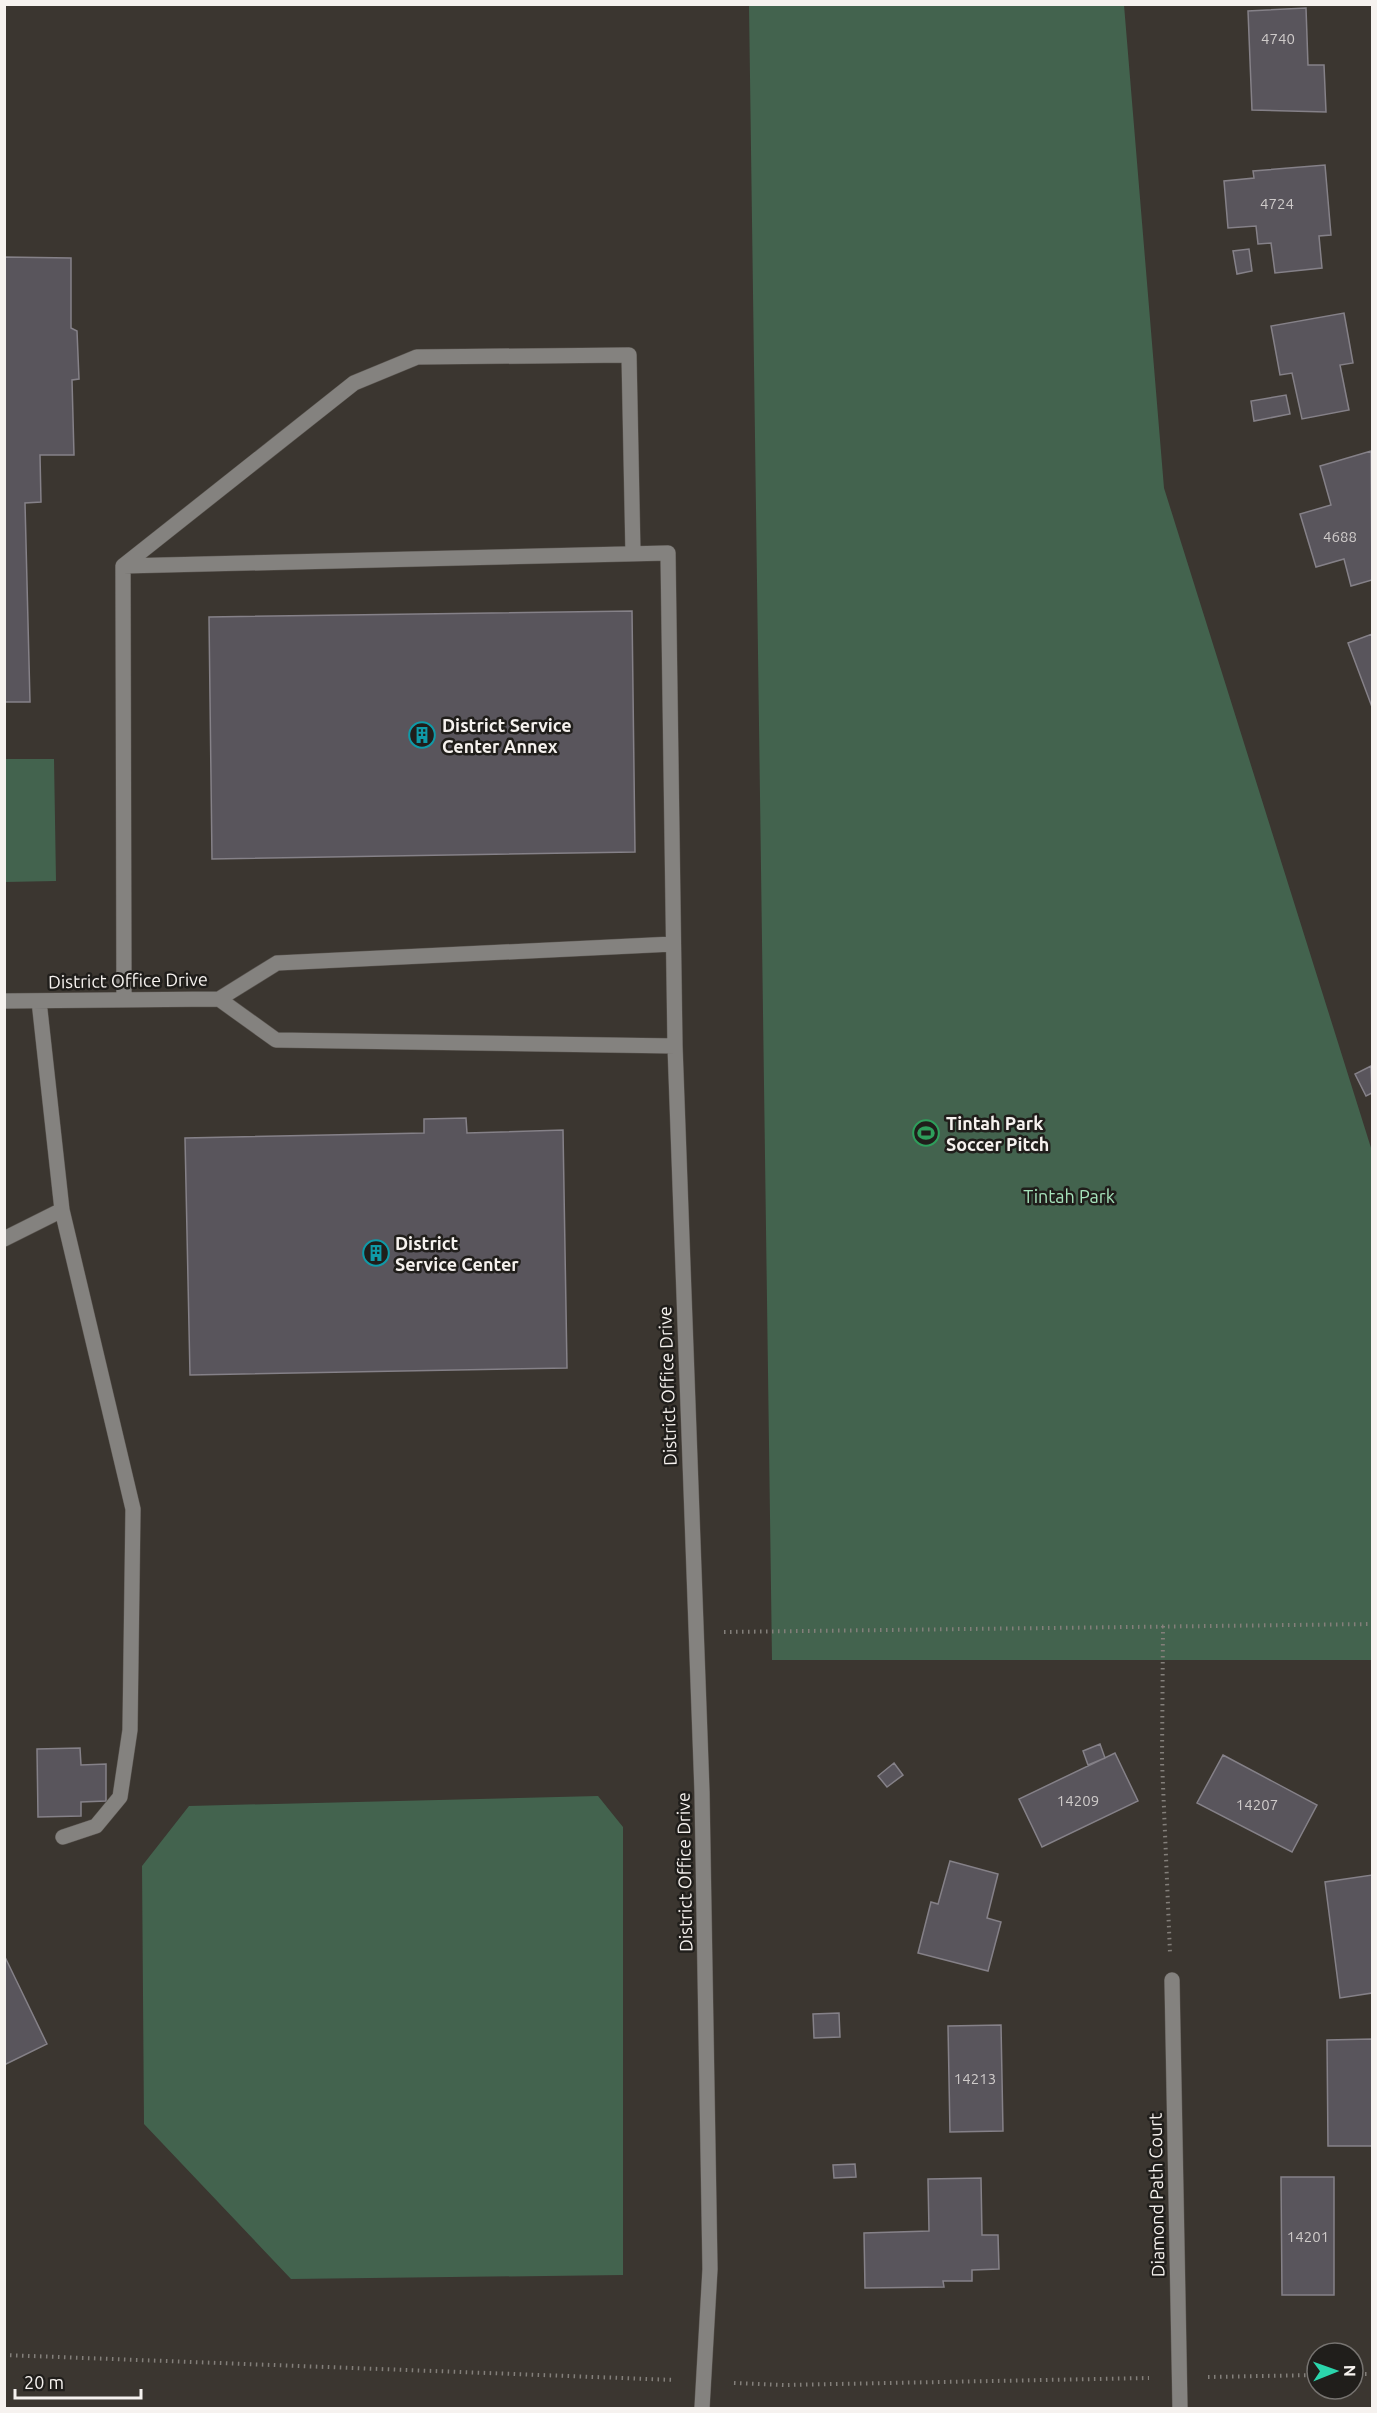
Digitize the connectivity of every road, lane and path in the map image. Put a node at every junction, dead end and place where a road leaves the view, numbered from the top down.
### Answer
1 (633, 554) junction
2 (123, 566) junction
3 (673, 944) junction
4 (219, 999) junction
5 (124, 1000) junction
6 (4, 1001) edge
7 (39, 1001) junction
8 (675, 1046) junction
9 (62, 1210) junction
10 (4, 1239) edge
11 (1372, 1624) edge
12 (1163, 1626) junction
13 (696, 1636) junction
14 (63, 1837) dead end
15 (1172, 1980) joint
16 (4, 2355) edge
17 (1305, 2375) edge
18 (1179, 2378) junction
19 (704, 2381) junction
20 (702, 2409) edge
21 (1180, 2409) edge

1 - 2 street
1 - 2 street
1 - 3 street
2 - 5 street
3 - 4 street
3 - 8 street
4 - 5 street, District Office Drive
4 - 8 street, District Office Drive
5 - 7 street, District Office Drive
6 - 7 street, District Office Drive
7 - 9 street
8 - 13 street, District Office Drive
9 - 10 street
9 - 14 street
11 - 12 path
12 - 13 path
12 - 15 path
13 - 19 street, District Office Drive
15 - 18 street, Diamond Path Court
16 - 19 path
17 - 18 path
18 - 19 path
18 - 21 street, Diamond Path Court
19 - 20 street, District Office Drive

